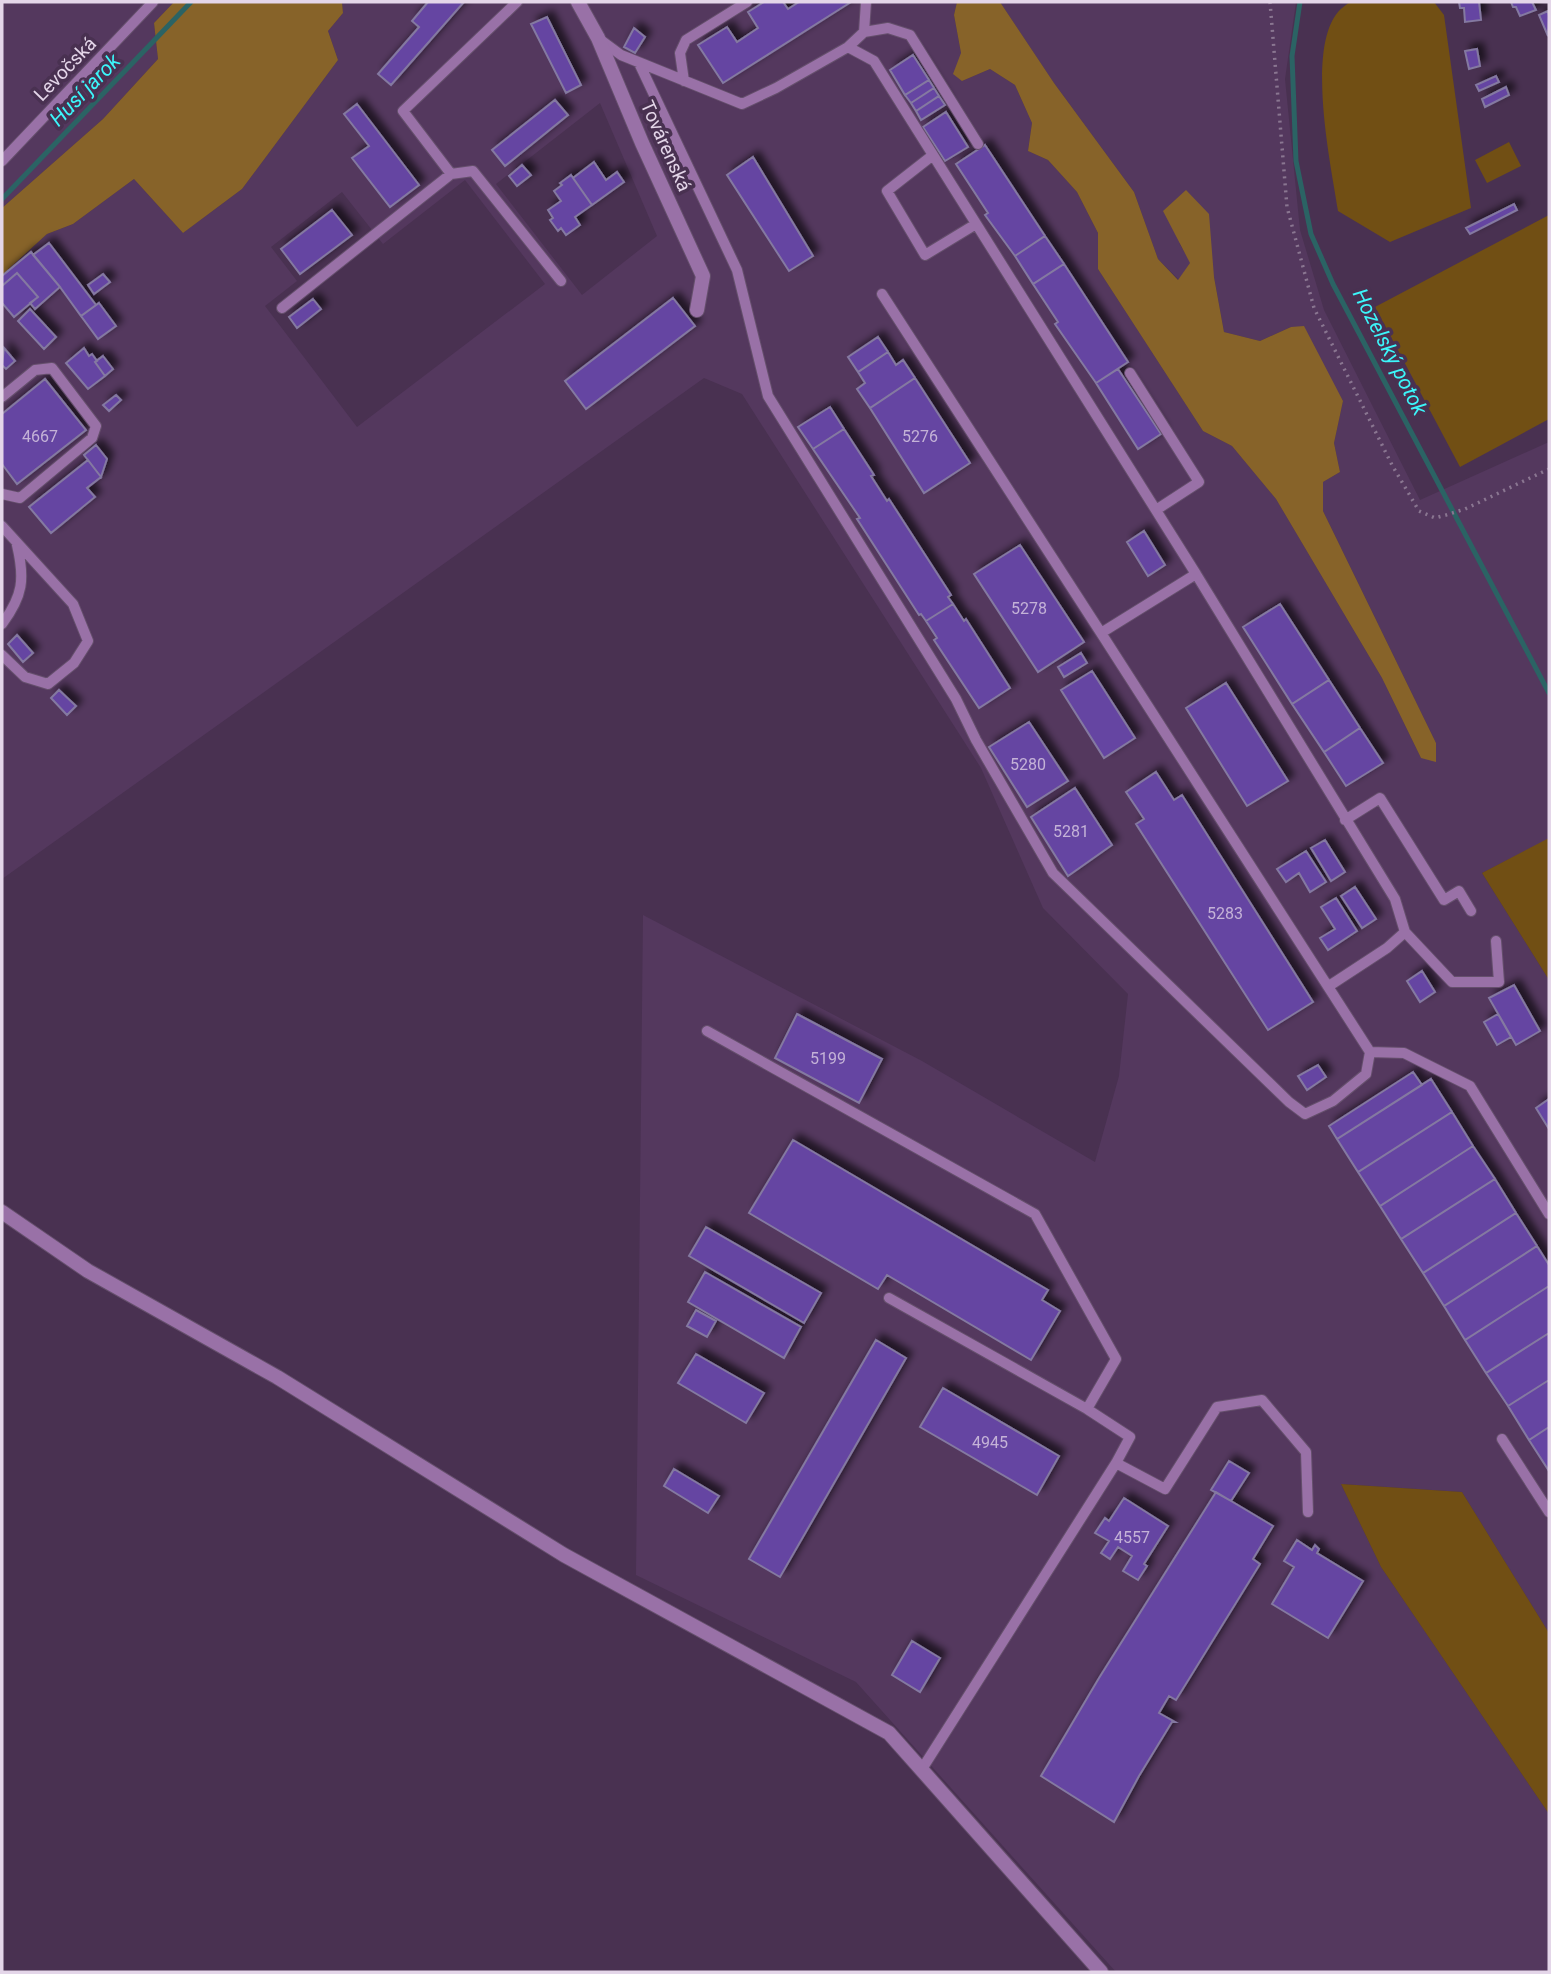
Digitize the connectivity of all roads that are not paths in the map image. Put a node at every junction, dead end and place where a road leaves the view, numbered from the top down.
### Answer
1 (153, 2) edge
2 (517, 2) edge
3 (578, 2) edge
4 (747, 2) edge
5 (866, 2) edge
6 (864, 32) junction
7 (598, 38) junction
8 (848, 47) junction
9 (639, 63) junction
10 (684, 81) junction
11 (978, 144) dead end
12 (933, 155) junction
13 (2, 161) edge
14 (452, 174) junction
15 (976, 224) junction
16 (561, 281) dead end
17 (882, 293) dead end
18 (282, 308) dead end
19 (697, 310) dead end
20 (1130, 373) dead end
21 (2, 397) edge
22 (2, 494) edge
23 (1156, 510) junction
24 (2, 526) edge
25 (17, 543) junction
26 (1196, 574) junction
27 (2, 624) edge
28 (1101, 633) junction
29 (2, 655) edge
30 (1345, 820) junction
31 (1471, 911) dead end
32 (1405, 932) junction
33 (1496, 941) dead end
34 (1329, 986) junction
35 (707, 1031) dead end
36 (1370, 1052) junction
37 (2, 1212) edge
38 (1549, 1214) edge
39 (889, 1298) dead end
40 (1087, 1409) junction
41 (1502, 1439) dead end
42 (1116, 1463) junction
43 (1308, 1512) dead end
44 (1549, 1512) edge
45 (922, 1769) junction
46 (1101, 1972) edge

1 - 13 lane, Levočská
2 - 14 lane
3 - 7 street, Továrenská
4 - 10 lane
5 - 6 lane
6 - 8 lane
6 - 11 lane
7 - 9 lane
7 - 19 street, Továrenská
8 - 10 lane
8 - 12 lane
9 - 10 lane
9 - 36 lane
12 - 15 lane
12 - 15 lane
14 - 16 lane
14 - 18 lane
15 - 23 lane
17 - 28 lane
20 - 23 lane
21 - 22 lane
23 - 26 lane
24 - 25 lane
25 - 27 lane
25 - 29 lane
26 - 28 lane
26 - 30 lane
28 - 34 lane
30 - 31 lane
30 - 32 lane
32 - 33 lane
32 - 34 lane
34 - 36 lane
35 - 40 lane
36 - 38 lane
37 - 45 street
39 - 40 lane
40 - 42 lane
41 - 44 lane
42 - 43 lane
42 - 45 lane
45 - 46 street

